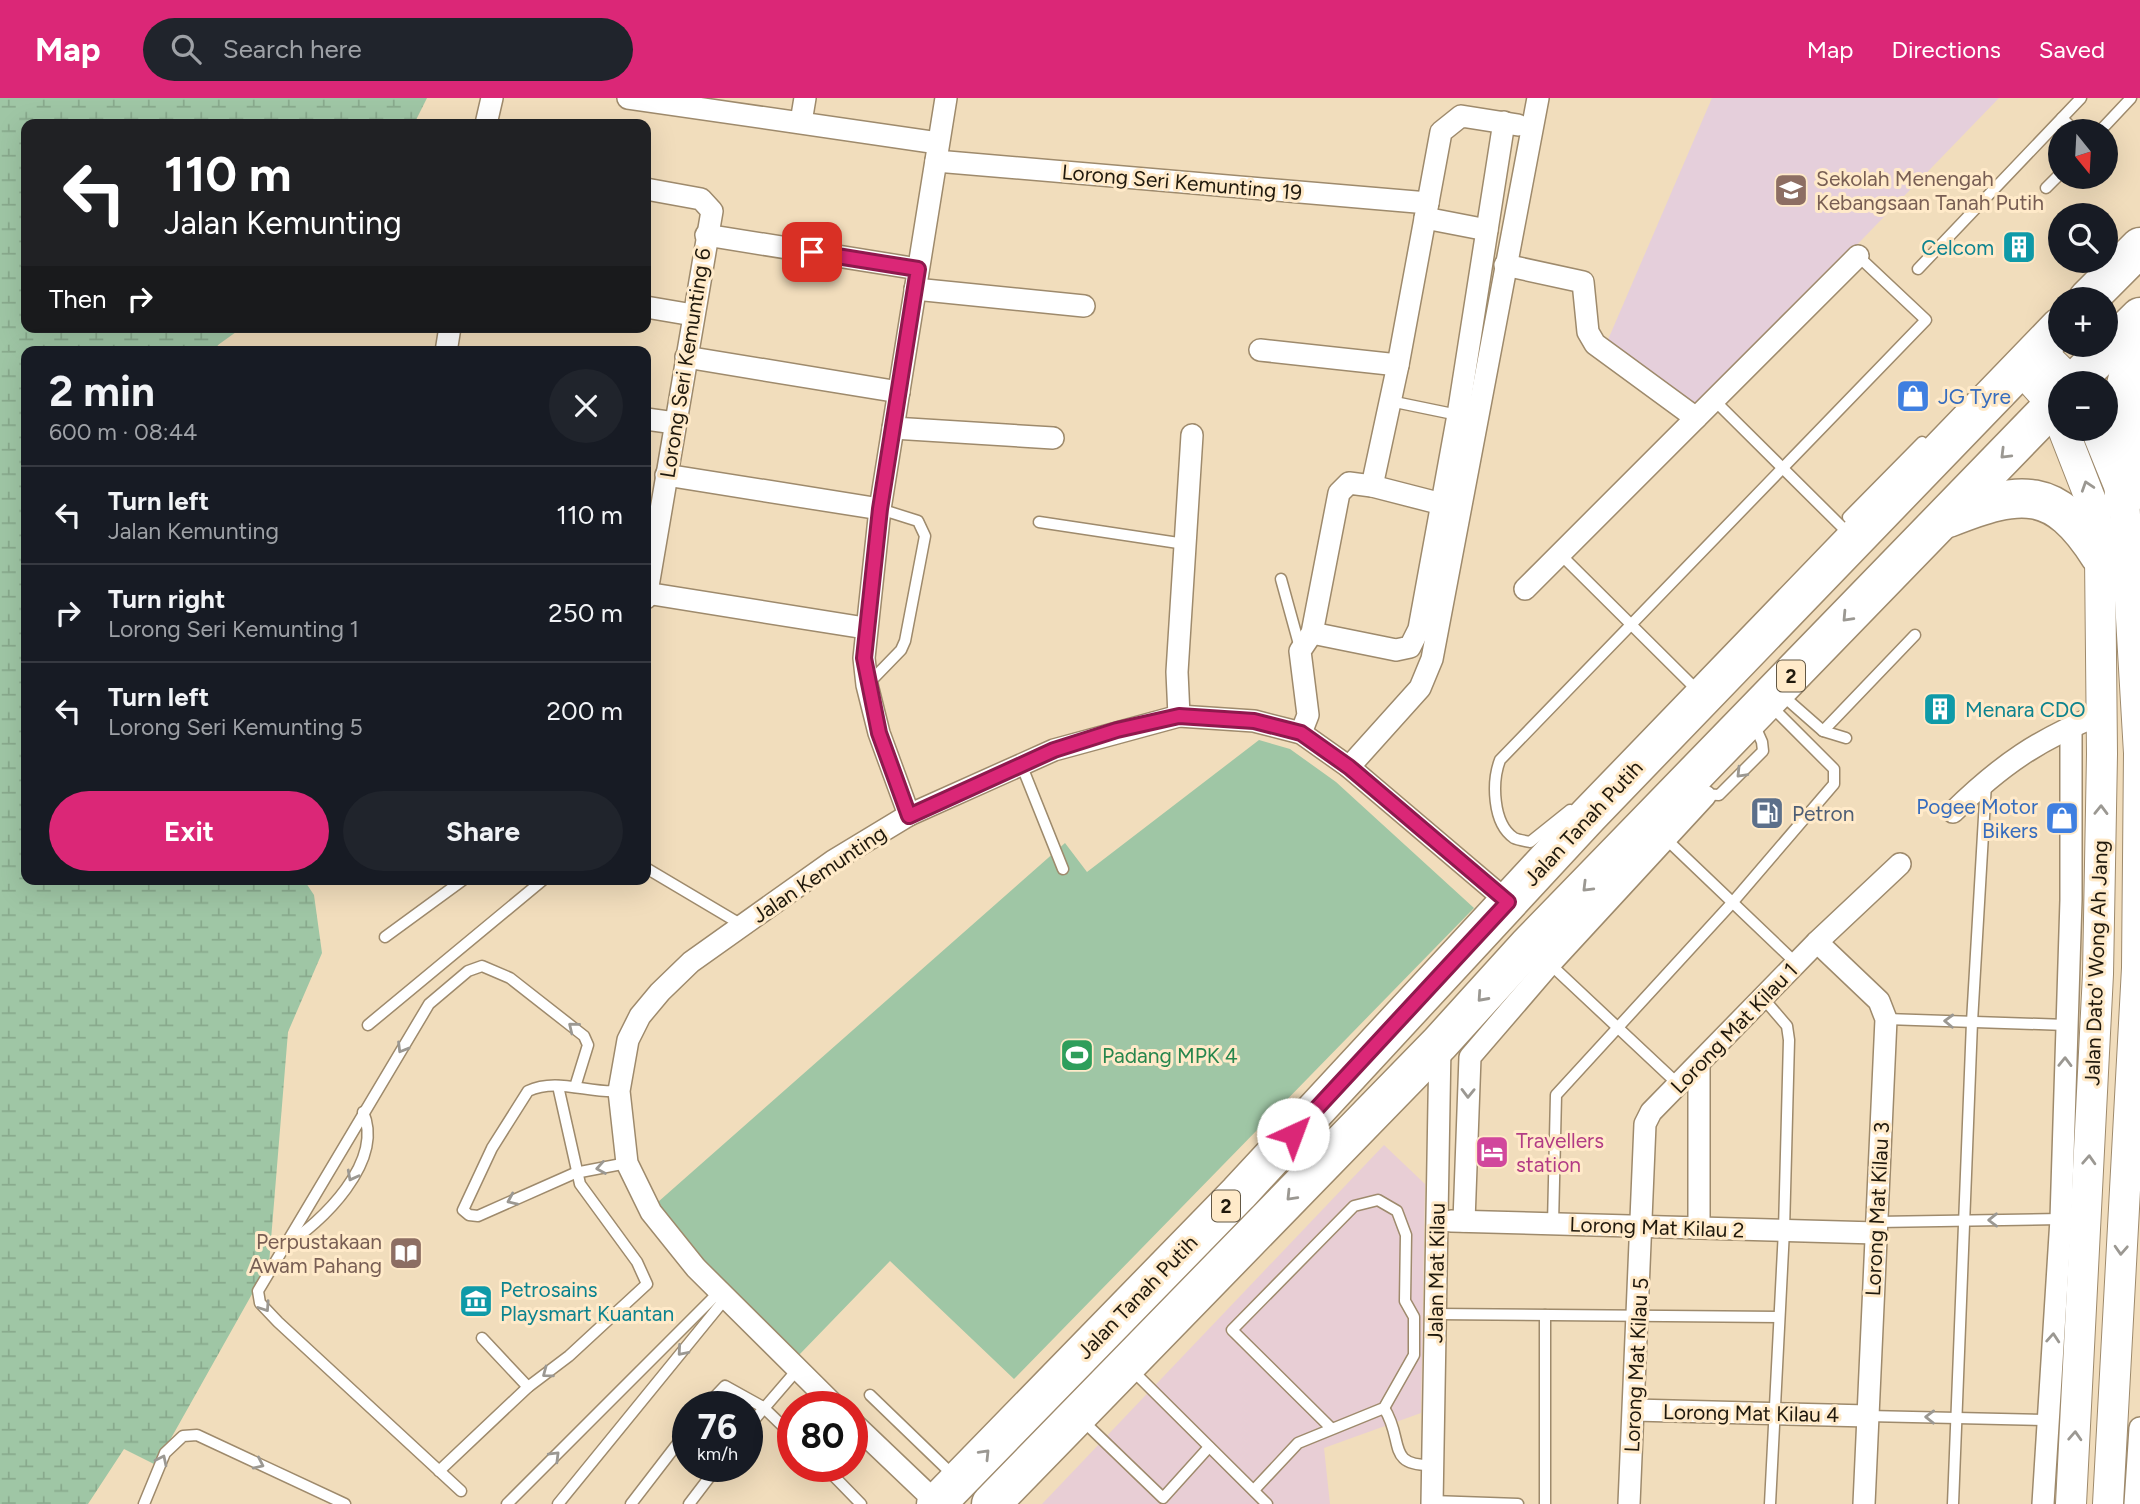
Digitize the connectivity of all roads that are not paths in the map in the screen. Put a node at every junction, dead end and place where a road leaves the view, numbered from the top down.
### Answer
1 (492, 98) edge
2 (628, 98) edge
3 (805, 98) edge
4 (946, 98) edge
5 (1538, 98) edge
6 (2081, 98) edge
7 (2132, 98) edge
8 (2062, 118) joint
9 (487, 119) edge
10 (2112, 119) edge
11 (801, 122) junction
12 (1504, 122) junction
13 (1531, 127) junction
14 (937, 152) junction
15 (651, 190) edge
16 (1427, 211) junction
17 (1488, 230) junction
18 (706, 235) junction
19 (2140, 247) edge
20 (1858, 256) joint
21 (1505, 265) junction
22 (1918, 269) dead end
23 (917, 279) junction
24 (2100, 287) edge
25 (1084, 306) dead end
26 (651, 308) edge
27 (693, 315) junction
28 (2140, 317) edge
29 (2140, 347) edge
30 (2039, 348) edge
31 (1260, 350) dead end
32 (686, 357) junction
33 (1398, 365) junction
34 (2050, 371) edge
35 (2091, 371) edge
36 (899, 391) junction
37 (1714, 400) junction
38 (1390, 401) junction
39 (1458, 415) junction
40 (2048, 416) edge
41 (1696, 418) junction
42 (651, 420) edge
43 (675, 424) junction
44 (893, 428) junction
45 (1192, 435) dead end
46 (1054, 438) dead end
47 (2076, 441) edge
48 (2101, 441) edge
49 (1783, 468) junction
50 (666, 475) junction
51 (1371, 486) junction
52 (2124, 498) junction
53 (1442, 504) junction
54 (880, 509) junction
55 (1039, 522) dead end
56 (1936, 523) junction
57 (1853, 530) junction
58 (651, 537) edge
59 (1185, 544) junction
60 (1560, 554) junction
61 (2100, 556) junction
62 (1281, 579) dead end
63 (1525, 589) dead end
64 (651, 596) edge
65 (1631, 625) junction
66 (865, 628) junction
67 (1915, 635) dead end
68 (1306, 642) junction
69 (867, 685) junction
70 (1692, 685) junction
71 (1766, 704) junction
72 (2101, 714) junction
73 (1179, 716) junction
74 (2071, 727) junction
75 (1823, 732) junction
76 (1301, 733) junction
77 (1846, 737) dead end
78 (1021, 764) junction
79 (1349, 767) junction
80 (1986, 780) junction
81 (1696, 791) junction
82 (1582, 810) junction
83 (1954, 812) dead end
84 (909, 816) junction
85 (1665, 838) junction
86 (1900, 864) dead end
87 (1063, 869) dead end
88 (651, 871) edge
89 (456, 885) edge
90 (536, 885) edge
91 (1508, 902) junction
92 (2085, 902) junction
93 (1732, 903) junction
94 (741, 925) junction
95 (385, 937) dead end
96 (1817, 942) junction
97 (1539, 955) junction
98 (1797, 964) junction
99 (2138, 968) edge
100 (1763, 998) junction
101 (1886, 1019) junction
102 (1972, 1022) junction
103 (368, 1025) dead end
104 (2066, 1025) junction
105 (1619, 1029) junction
106 (1440, 1043) junction
107 (1699, 1064) junction
108 (1679, 1085) junction
109 (558, 1086) junction
110 (575, 1087) junction
111 (620, 1091) junction
112 (363, 1112) junction
113 (627, 1163) junction
114 (575, 1172) junction
115 (2074, 1218) junction
116 (1438, 1220) junction
117 (1964, 1220) junction
118 (1464, 1221) junction
119 (1553, 1224) junction
120 (1643, 1226) junction
121 (1699, 1228) junction
122 (1876, 1228) junction
123 (1784, 1230) junction
124 (282, 1247) junction
125 (722, 1295) junction
126 (1435, 1314) junction
127 (1545, 1315) junction
128 (1639, 1316) junction
129 (1779, 1317) junction
130 (482, 1338) dead end
131 (1125, 1364) junction
132 (797, 1370) junction
133 (528, 1387) junction
134 (819, 1391) edge
135 (870, 1395) dead end
136 (763, 1407) joint
137 (1384, 1408) junction
138 (1634, 1410) junction
139 (1776, 1414) junction
140 (1077, 1415) junction
141 (1868, 1416) junction
142 (1957, 1417) junction
143 (2047, 1420) junction
144 (777, 1421) edge
145 (2140, 1428) edge
146 (1332, 1429) junction
147 (2140, 1433) edge
148 (868, 1435) edge
149 (1209, 1447) junction
150 (672, 1451) edge
151 (1432, 1465) junction
152 (439, 1471) junction
153 (706, 1482) edge
154 (840, 1482) edge
155 (1254, 1490) junction
156 (461, 1491) dead end
157 (944, 1496) edge
158 (1163, 1501) edge
159 (1432, 1502) edge
160 (144, 1504) edge
161 (345, 1504) edge
162 (507, 1504) edge
163 (558, 1504) edge
164 (631, 1504) edge
165 (689, 1504) edge
166 (861, 1504) edge
167 (991, 1504) edge
168 (1267, 1504) edge
169 (1518, 1504) edge
170 (1545, 1504) edge
171 (1629, 1504) edge
172 (1770, 1504) edge
173 (1864, 1504) edge
174 (1953, 1504) edge
175 (2043, 1504) edge
176 (2071, 1504) edge
177 (2108, 1504) edge
178 (2134, 1504) edge

1 - 9 street
2 - 11 street, Lorong Seri Kemunting 19
3 - 11 street
4 - 14 street
5 - 13 street
6 - 8 lane
7 - 10 lane
8 - 22 lane
11 - 14 street, Lorong Seri Kemunting 19
12 - 13 street
12 - 16 street
12 - 17 street
13 - 21 street
14 - 16 street, Lorong Seri Kemunting 19
14 - 23 street
15 - 18 street, Lorong Seri Kemunting 6
16 - 17 street, Lorong Seri Kemunting 19
16 - 33 street
17 - 39 street
18 - 23 street
18 - 27 street, Lorong Seri Kemunting 6
19 - 24 highway
20 - 37 street
20 - 49 lane
21 - 41 street
21 - 79 street
23 - 25 street
23 - 36 street
26 - 27 street
27 - 32 street, Lorong Seri Kemunting 6
28 - 35 highway, Jalan Tanah Putih / 2
29 - 52 highway
30 - 34 main road, Jalan Dato' Wong Ah Jang
30 - 57 highway, Jalan Tanah Putih / 2
31 - 33 street
32 - 36 street
32 - 43 street, Lorong Seri Kemunting 6
33 - 38 street
36 - 44 street
37 - 41 street
37 - 49 lane
38 - 39 lane
38 - 51 street
39 - 53 street
40 -> 56 highway, Jalan Tanah Putih / 2
41 - 60 street
42 - 43 street
43 - 50 street, Lorong Seri Kemunting 6
44 - 46 street
44 - 54 street
45 - 59 street
61 -> 47 main road, Jalan Dato' Wong Ah Jang
48 - 52 main road, Jalan Dato' Wong Ah Jang
49 - 57 lane
49 - 65 lane
50 - 54 street
50 - 58 street, Lorong Seri Kemunting 6
51 - 53 street
51 - 68 street
52 - 99 main road, Jalan Dato' Wong Ah Jang
53 - 68 street
54 - 66 street
54 - 69 lane
55 - 59 lane
56 - 61 highway
56 -> 71 highway, Jalan Tanah Putih / 2
57 - 70 street
57 - 82 highway, Jalan Tanah Putih / 2
59 - 73 street
60 - 63 street
60 - 65 lane
61 - 72 main road, Jalan Dato' Wong Ah Jang
62 - 68 lane
64 - 66 street
65 - 70 lane
65 - 82 lane
66 - 69 street
67 - 75 lane
68 - 76 street
69 - 84 street
70 - 82 street
71 - 75 lane
71 -> 81 highway, Jalan Tanah Putih / 2
71 - 93 lane
72 - 74 street
92 -> 72 main road, Jalan Dato' Wong Ah Jang
73 - 76 street, Jalan Kemunting
73 - 78 street, Jalan Kemunting
74 - 80 street
74 - 92 street
75 - 77 lane
76 - 79 street, Jalan Kemunting
78 - 84 street, Jalan Kemunting
78 - 87 lane
79 - 91 street, Jalan Kemunting
80 - 83 street
80 - 102 lane
81 - 85 street
81 -> 97 highway, Jalan Tanah Putih / 2
82 - 91 highway, Jalan Tanah Putih / 2
84 - 94 street, Jalan Kemunting
85 - 93 lane
85 - 97 street
86 - 96 street, Lorong Mat Kilau 1
88 - 94 lane
89 - 95 lane
90 - 103 lane
157 -> 91 highway, Jalan Tanah Putih / 2
92 - 104 street
115 -> 92 main road, Jalan Dato' Wong Ah Jang
93 - 98 lane
93 - 105 lane
94 - 111 street, Jalan Kemunting
96 - 98 street, Lorong Mat Kilau 1
96 - 101 street
97 - 105 lane
97 -> 106 highway, Jalan Tanah Putih / 2
97 -> 118 street
98 - 100 street, Lorong Mat Kilau 1
99 -> 177 main road, Jalan Dato' Wong Ah Jang
100 - 107 street, Lorong Mat Kilau 1
100 - 123 lane
102 -> 101 lane
101 - 122 street, Lorong Mat Kilau 3
102 - 104 lane
102 - 117 lane
115 -> 104 street
105 - 108 lane
105 - 119 lane
106 - 116 street, Jalan Mat Kilau
106 -> 131 highway, Jalan Tanah Putih / 2
107 - 108 street, Lorong Mat Kilau 1
107 - 121 street
108 - 120 street, Lorong Mat Kilau 1
109 - 110 lane
109 - 114 lane
114 -> 109 lane
110 - 111 lane
110 -> 112 lane
111 - 113 street, Jalan Kemunting
112 - 124 lane
112 -> 124 lane
113 -> 114 lane
113 - 125 street, Jalan Kemunting
114 -> 133 lane
115 -> 117 lane
143 -> 115 street
176 -> 115 main road, Jalan Dato' Wong Ah Jang
116 - 118 street, Lorong Mat Kilau 2
116 - 126 street, Jalan Mat Kilau
117 - 122 lane
117 - 142 lane
118 - 119 street, Lorong Mat Kilau 2
119 - 120 street, Lorong Mat Kilau 2
120 - 121 street, Lorong Mat Kilau 2
120 - 128 street, Lorong Mat Kilau 5
121 - 123 street, Lorong Mat Kilau 2
122 - 123 street, Lorong Mat Kilau 2
122 - 141 street, Lorong Mat Kilau 3
123 - 129 lane
124 -> 152 lane
125 - 132 street, Jalan Kemunting
162 -> 125 lane
125 -> 163 lane
126 - 127 lane
126 - 151 street, Jalan Mat Kilau
127 - 128 lane
127 - 170 lane
128 - 129 lane
128 - 138 street, Lorong Mat Kilau 5
129 - 139 lane
130 - 133 lane
131 - 140 highway, Jalan Tanah Putih / 2
131 - 149 lane
132 - 134 street, Jalan Kemunting
132 - 136 lane
133 - 152 lane
135 - 157 lane
136 - 144 lane
137 - 146 lane
137 - 146 lane
137 - 151 lane
138 - 139 street, Lorong Mat Kilau 4
138 - 171 street, Lorong Mat Kilau 5
139 - 141 street, Lorong Mat Kilau 4
139 - 172 lane
140 - 158 lane
140 - 167 highway, Jalan Tanah Putih / 2
142 -> 141 lane
141 - 173 street, Lorong Mat Kilau 3
142 - 143 lane
142 - 174 lane
143 - 175 street
145 - 147 street
146 - 155 lane
147 - 178 street
148 - 157 street
149 - 155 lane
149 - 158 lane
150 - 164 lane
151 - 159 street, Jalan Mat Kilau
152 - 156 lane
153 - 165 lane
154 - 166 lane
155 - 168 lane
159 - 169 lane
160 -> 161 lane

